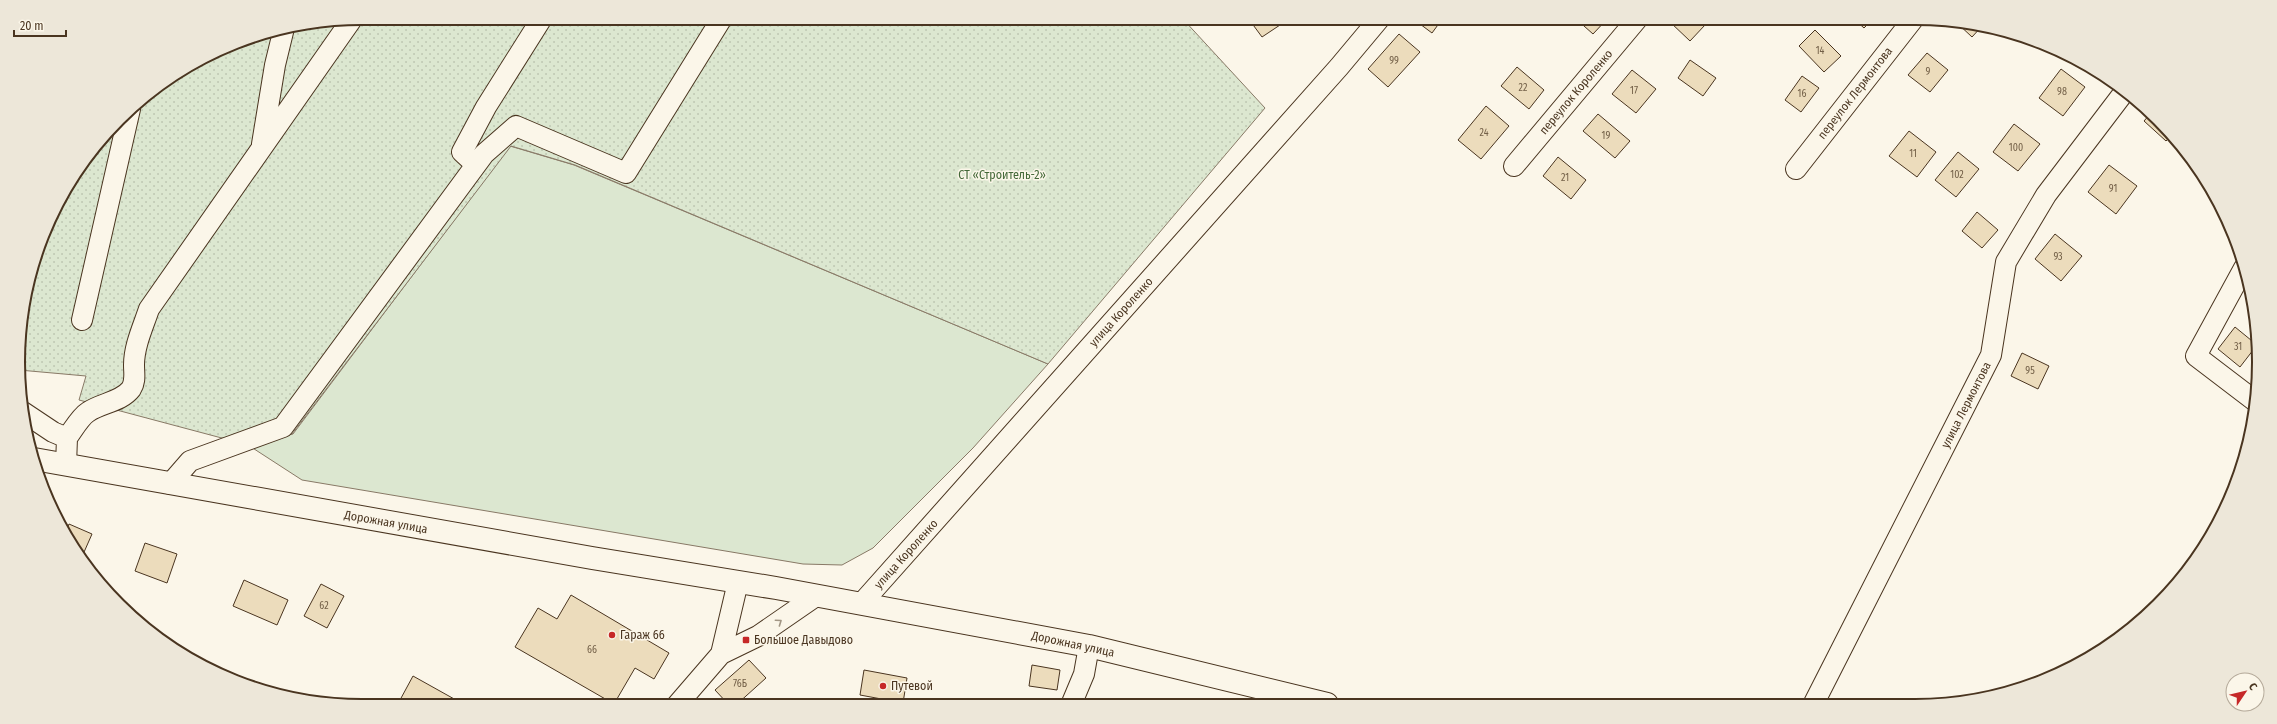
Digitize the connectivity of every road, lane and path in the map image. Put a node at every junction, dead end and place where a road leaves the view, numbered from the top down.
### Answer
1 (538, 25) edge
2 (718, 25) edge
3 (1374, 25) edge
4 (1632, 25) edge
5 (1909, 25) edge
6 (347, 26) edge
7 (282, 34) edge
8 (2121, 96) edge
9 (127, 121) edge
10 (261, 150) junction
11 (476, 165) junction
12 (1514, 166) dead end
13 (1796, 169) dead end
14 (2241, 274) edge
15 (82, 320) dead end
16 (2250, 396) edge
17 (29, 416) edge
18 (67, 438) junction
19 (40, 460) edge
20 (66, 465) junction
21 (170, 484) junction
22 (738, 582) junction
23 (816, 596) junction
24 (861, 604) junction
25 (1089, 646) junction
26 (721, 654) junction
27 (682, 699) edge
28 (1074, 699) edge
29 (1306, 699) edge
30 (1816, 699) edge

1 - 11 street
2 - 11 street
3 - 24 street, улица Короленко
4 - 12 street, переулок Короленко
5 - 13 street, переулок Лермонтова
6 - 10 street
7 - 10 street
8 - 30 street, улица Лермонтова
9 - 15 street
10 - 18 street
11 - 21 street
14 - 16 street
17 - 18 street
18 - 20 street
19 - 20 main road, Дорожная улица
20 - 21 main road, Дорожная улица
21 - 22 main road, Дорожная улица
22 - 23 main road, Дорожная улица
22 - 26 street
23 - 24 main road, Дорожная улица
26 -> 23 street
24 - 25 main road, Дорожная улица
25 - 28 street
25 - 29 main road, Дорожная улица
26 - 27 street

